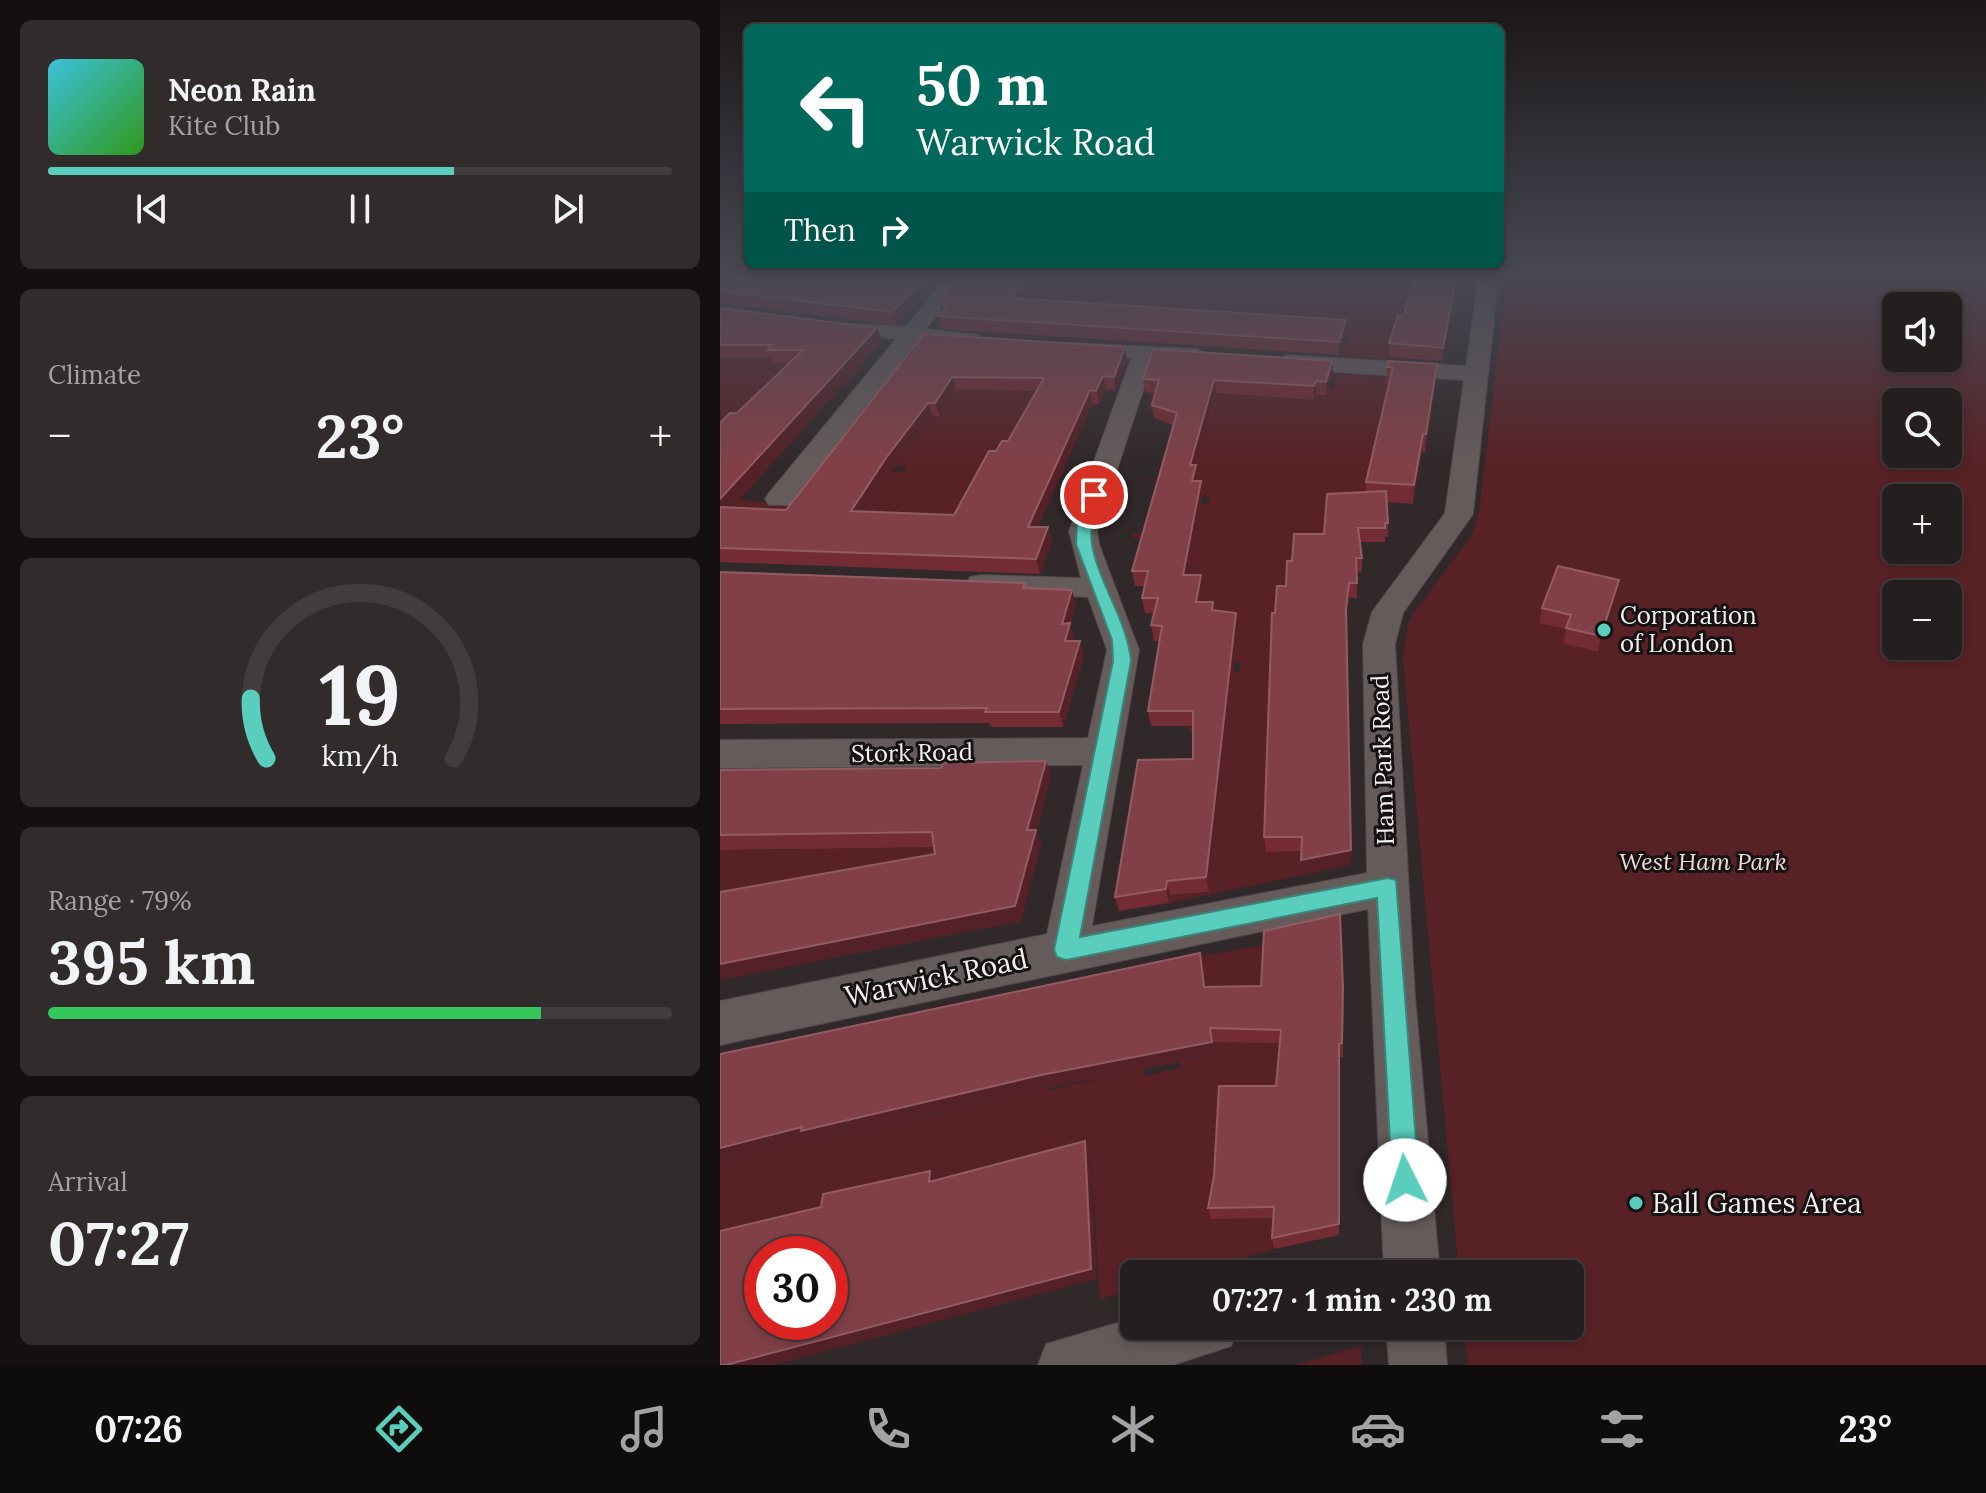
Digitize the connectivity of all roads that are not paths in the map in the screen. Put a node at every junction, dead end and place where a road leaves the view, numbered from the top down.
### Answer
1 (910, 336) edge
2 (920, 337) edge
3 (1482, 337) edge
4 (999, 342) edge
5 (1058, 347) edge
6 (1144, 353) junction
7 (1218, 357) edge
8 (1262, 360) edge
9 (1479, 368) junction
10 (779, 499) dead end
11 (958, 583) edge
12 (1101, 588) junction
13 (1103, 751) junction
14 (720, 754) edge
15 (1388, 887) junction
16 (1066, 950) junction
17 (720, 1023) edge
18 (1410, 1260) edge
19 (1159, 1340) edge
20 (1416, 1340) edge
21 (1067, 1365) edge
22 (1418, 1365) edge

1 - 10 street
2 - 4 street
3 - 9 street, Ham Park Road
5 - 6 street
6 - 7 street
6 - 12 street
8 - 9 street
9 - 15 street, Ham Park Road
11 - 12 street
12 - 13 street
13 - 14 street, Stork Road
13 - 16 street
15 - 16 street, Warwick Road
15 - 18 street, Ham Park Road
16 - 17 street, Warwick Road
19 - 21 street
20 - 22 street, Ham Park Road

